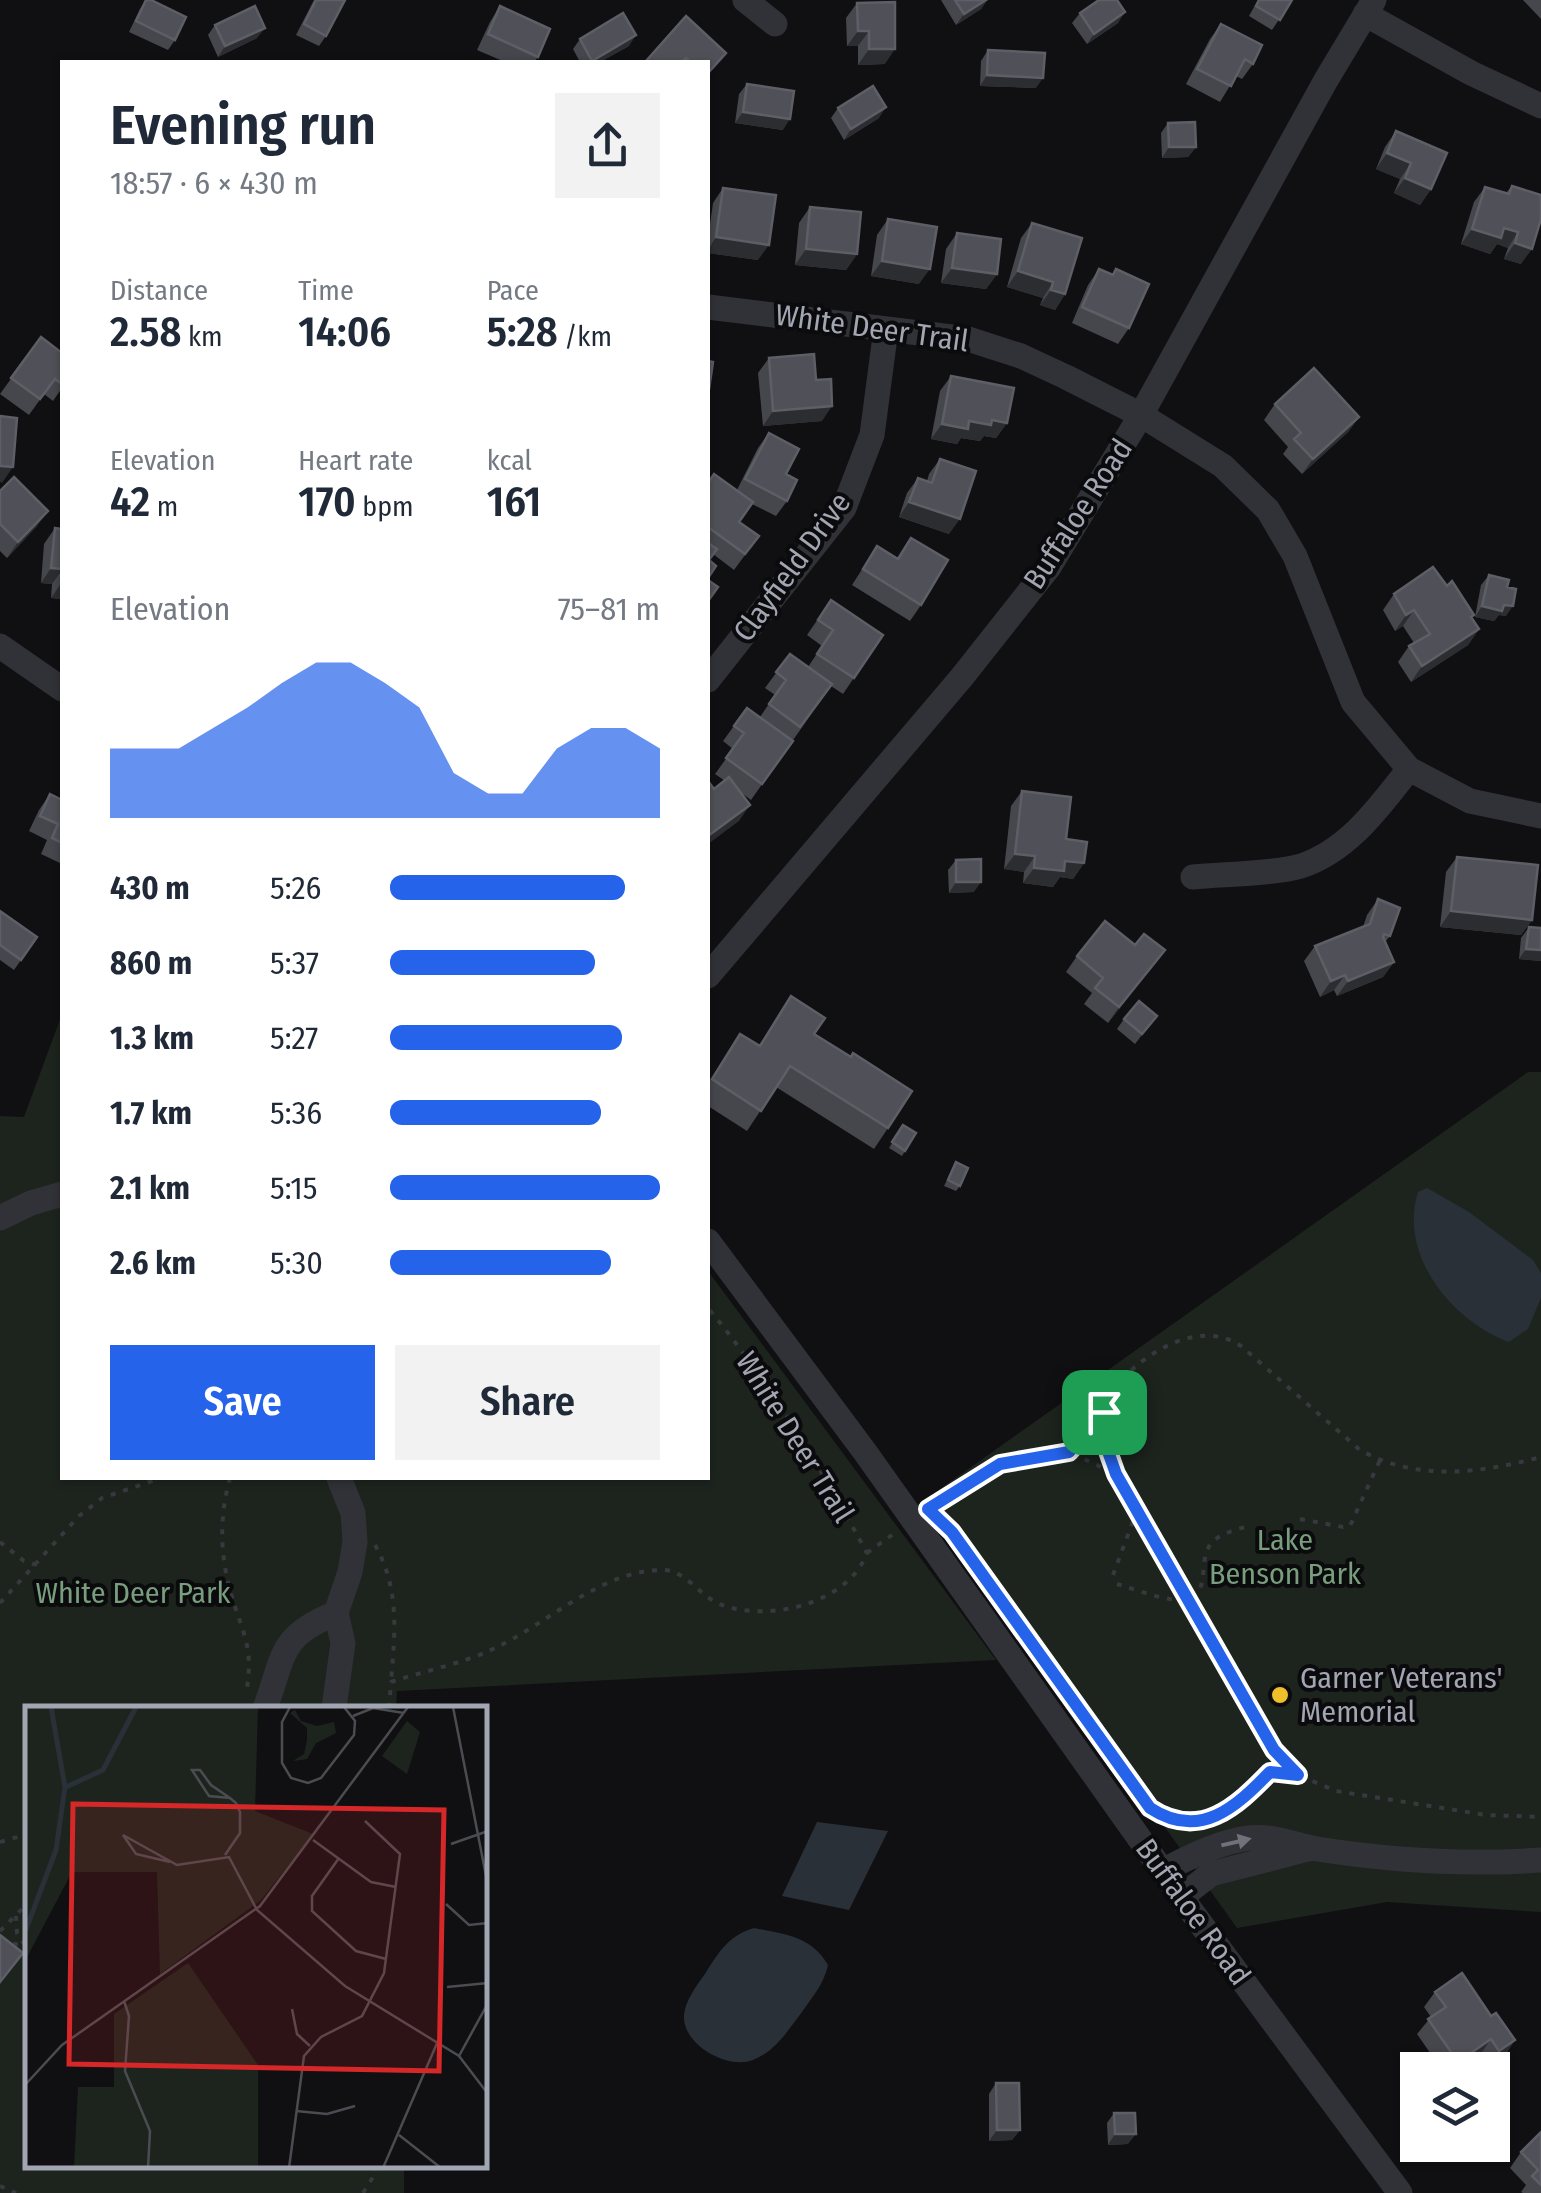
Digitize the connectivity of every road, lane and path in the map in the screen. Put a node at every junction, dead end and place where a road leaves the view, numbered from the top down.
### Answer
1 (745, 0) edge
2 (1369, 7) edge
3 (775, 24) dead end
4 (1541, 106) edge
5 (710, 306) edge
6 (886, 330) junction
7 (1141, 416) junction
8 (0, 646) edge
9 (710, 677) edge
10 (60, 689) edge
11 (1409, 769) junction
12 (1541, 816) edge
13 (1194, 877) dead end
14 (710, 974) edge
15 (60, 1195) edge
16 (0, 1218) edge
17 (710, 1244) edge
18 (710, 1311) edge
19 (1104, 1412) junction
20 (1069, 1452) junction
21 (1541, 1457) edge
22 (1380, 1460) junction
23 (1116, 1474) junction
24 (155, 1480) edge
25 (229, 1480) edge
26 (340, 1480) edge
27 (1136, 1511) junction
28 (1300, 1518) dead end
29 (354, 1524) junction
30 (1244, 1528) dead end
31 (900, 1529) dead end
32 (0, 1542) edge
33 (867, 1553) junction
34 (37, 1565) junction
35 (1114, 1574) dead end
36 (1117, 1584) dead end
37 (1186, 1598) junction
38 (0, 1603) edge
39 (336, 1613) junction
40 (248, 1680) dead end
41 (391, 1682) junction
42 (266, 1706) edge
43 (334, 1706) edge
44 (389, 1706) edge
45 (1274, 1750) junction
46 (1270, 1772) junction
47 (1298, 1775) junction
48 (1541, 1818) edge
49 (25, 1835) edge
50 (0, 1842) edge
51 (1313, 1848) junction
52 (1541, 1860) edge
53 (1162, 1871) junction
54 (1181, 1897) junction
55 (25, 1906) edge
56 (16, 1913) junction
57 (0, 1931) edge
58 (25, 1942) edge
59 (25, 1944) edge
60 (8, 1966) edge
61 (375, 2168) edge
62 (0, 2186) edge
63 (16, 2193) edge
64 (363, 2193) edge
65 (1400, 2193) edge

1 - 3 street
2 - 4 street
2 - 7 street, Buffaloe Road
5 - 6 street, White Deer Trail
6 - 7 street, White Deer Trail
6 - 9 street, Clayfield Drive
7 - 11 street, White Deer Trail
7 - 14 street, Buffaloe Road
8 - 10 street
11 - 12 street
11 - 13 street
15 - 16 street
17 - 53 street, Buffaloe Road
18 - 33 path, White Deer Trail
19 - 20 path
19 - 22 path
19 - 23 path
20 - 23 path
20 - 46 path
21 - 22 path
22 - 28 path
23 - 27 path
24 - 34 path
25 - 40 path
26 - 29 street
27 - 35 path
27 - 37 path
29 - 39 street
29 - 41 path
30 - 37 path
31 - 33 path
32 - 34 path
33 - 41 path, White Deer Trail
34 - 38 path
36 - 37 path
37 - 45 path
39 - 42 street
39 - 43 street
41 - 44 path
45 - 46 path
45 - 47 path
46 - 47 path
47 - 48 path
49 - 50 path
51 - 52 street
53 -> 51 street
51 - 54 street
53 - 54 street, Buffaloe Road
54 - 65 street, Buffaloe Road
55 - 56 path
56 - 57 path
56 - 58 path
59 - 60 path
61 - 64 path
62 - 63 path

